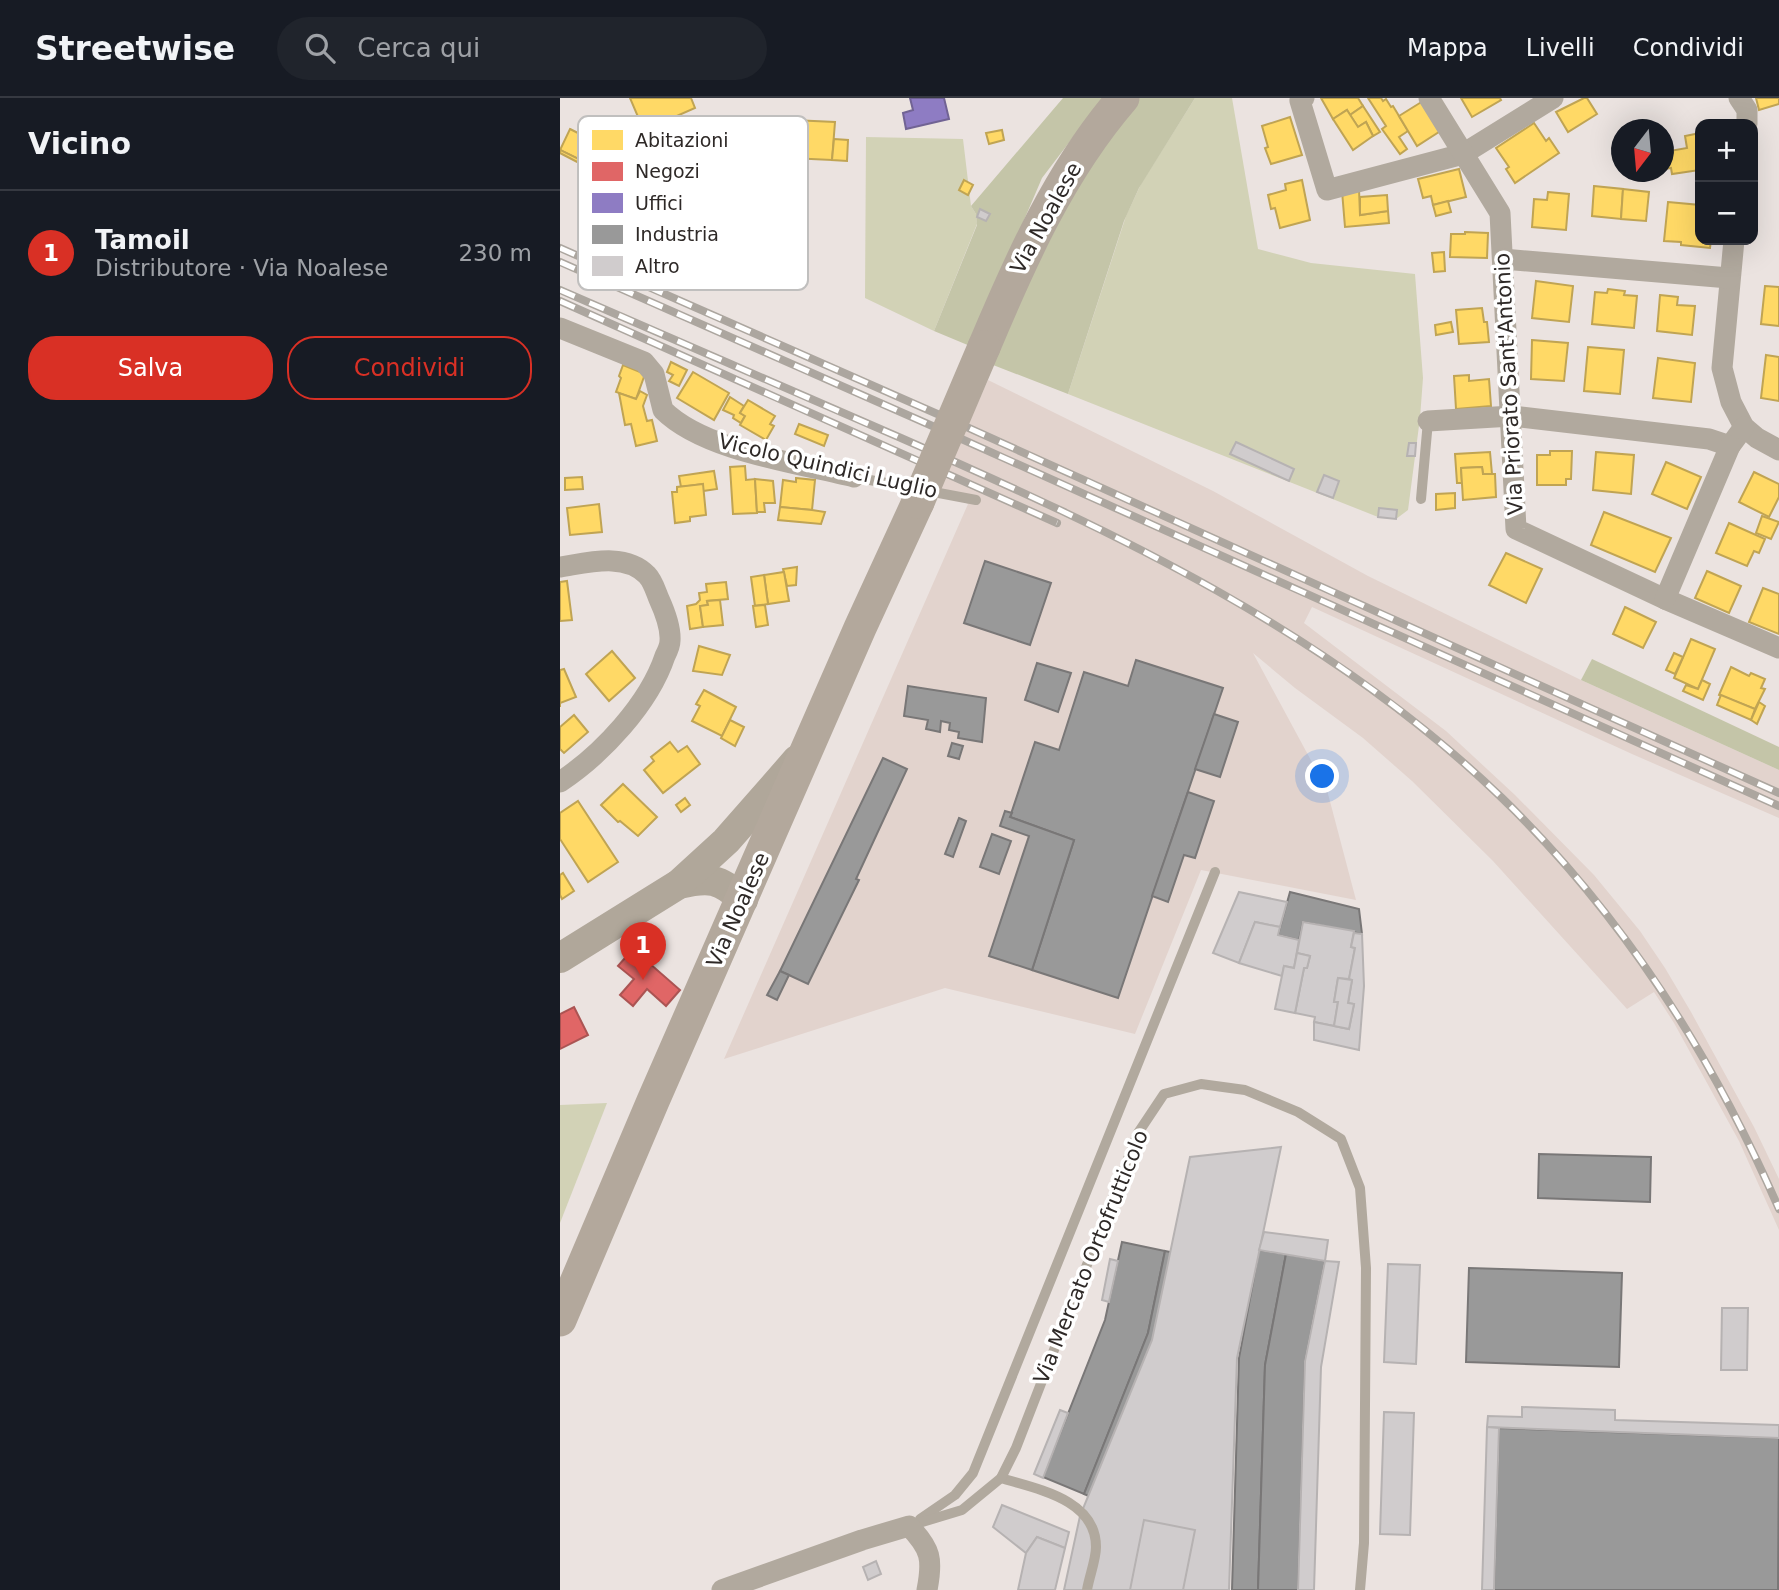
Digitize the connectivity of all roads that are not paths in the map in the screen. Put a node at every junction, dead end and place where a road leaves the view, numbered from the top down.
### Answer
1 (1124, 98) edge
2 (1429, 98) edge
3 (1553, 98) edge
4 (1739, 98) edge
5 (1302, 99) edge
6 (1747, 119) edge
7 (1464, 154) junction
8 (1733, 245) edge
9 (1503, 259) junction
10 (1729, 278) junction
11 (560, 328) edge
12 (1512, 416) junction
13 (1428, 421) joint
14 (1744, 427) junction
15 (1730, 446) junction
16 (1779, 450) edge
17 (854, 477) joint
18 (1421, 499) dead end
19 (976, 500) dead end
20 (560, 566) edge
21 (1665, 598) junction
22 (1779, 648) edge
23 (808, 747) junction
24 (560, 782) edge
25 (1215, 872) dead end
26 (679, 884) junction
27 (743, 900) junction
28 (560, 958) edge
29 (560, 1320) edge
30 (1001, 1478) junction
31 (909, 1526) junction
32 (722, 1590) edge
33 (927, 1590) edge
34 (1087, 1590) edge
35 (1360, 1590) edge

1 - 23 main road, Via Noalese, bridge
2 - 7 street, Via Priorato Sant'Antonio
3 - 7 street
4 - 6 street
5 - 7 street
7 - 9 street, Via Priorato Sant'Antonio
8 - 10 street
9 - 10 street
9 - 12 street, Via Priorato Sant'Antonio
10 - 14 street
11 - 17 street, Vicolo Quindici Luglio
12 - 13 street
12 - 15 street
12 - 21 street, Via Priorato Sant'Antonio
13 - 18 lane
14 - 15 street
14 - 16 street
15 - 21 street
17 - 19 lane, Vicolo Quindici Luglio
20 - 24 street
21 - 22 street, Via Priorato Sant'Antonio
23 - 26 main road
23 - 27 main road, Via Noalese
25 - 31 lane
26 - 27 main road
26 - 28 main road
27 - 29 main road, Via Noalese
30 - 31 lane, Via Mercato Ortofrutticolo
30 - 34 lane
30 - 35 lane, Via Mercato Ortofrutticolo
31 - 32 street, Via Mercato Ortofrutticolo
31 - 33 street

